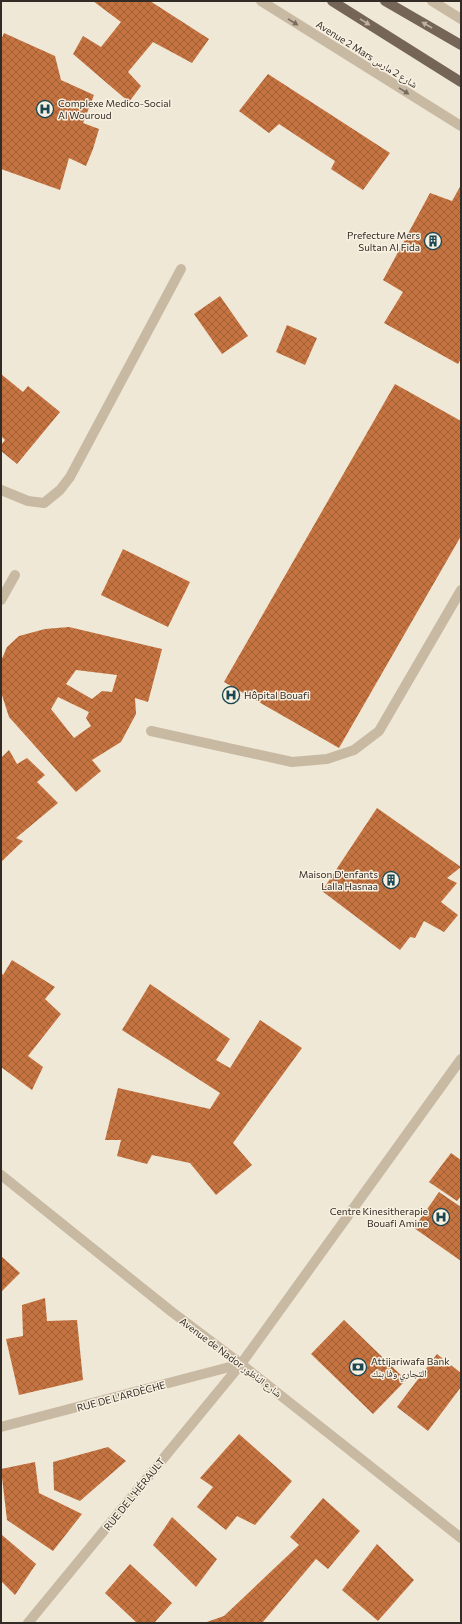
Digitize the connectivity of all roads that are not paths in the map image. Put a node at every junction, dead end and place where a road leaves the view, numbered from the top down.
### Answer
1 (261, 1) edge
2 (332, 1) edge
3 (385, 1) edge
4 (432, 1) edge
5 (461, 19) edge
6 (461, 45) edge
7 (461, 82) edge
8 (461, 126) edge
9 (181, 269) dead end
10 (1, 490) edge
11 (15, 575) dead end
12 (461, 592) edge
13 (1, 600) edge
14 (151, 731) dead end
15 (461, 1059) edge
16 (1, 1175) edge
17 (241, 1364) junction
18 (1, 1427) edge
19 (460, 1534) edge
20 (28, 1623) edge

1 -> 8 street, Avenue 2 Mars شارع 2 مارس
2 -> 7 main road
6 -> 3 main road
4 - 5 street
9 - 10 street
11 - 13 street
12 - 14 street
15 - 17 street, RUE DE L'HÉRAULT
16 - 17 street, Avenue de Nador شارع الناظور
17 - 18 street, RUE DE L'ARDÈCHE
17 - 19 street, Avenue de Nador شارع الناظور
17 - 20 street, RUE DE L'HÉRAULT

